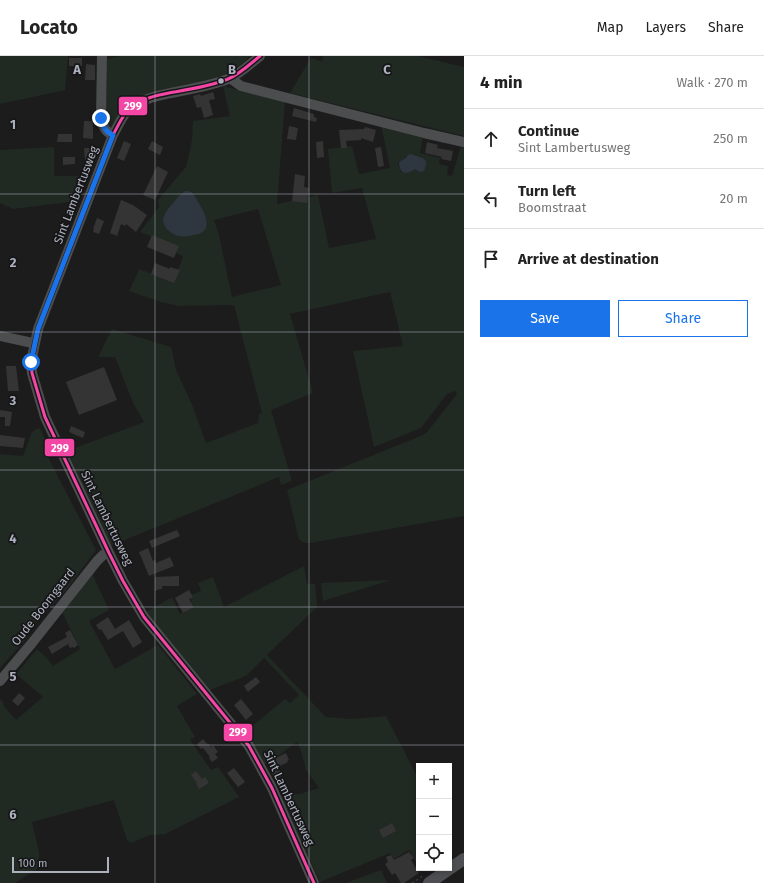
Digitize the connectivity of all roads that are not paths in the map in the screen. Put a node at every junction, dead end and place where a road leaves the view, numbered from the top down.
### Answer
1 (102, 56) edge
2 (260, 56) edge
3 (230, 78) junction
4 (113, 135) junction
5 (464, 142) edge
6 (0, 336) edge
7 (35, 343) junction
8 (109, 553) junction
9 (0, 681) edge
10 (464, 859) edge
11 (314, 883) edge
12 (429, 883) edge

1 - 4 street
2 - 3 street, Sint Lambertusweg
3 - 4 street, Sint Lambertusweg
3 - 5 street
4 - 7 street, Sint Lambertusweg
6 - 7 street
7 - 8 street, Sint Lambertusweg
8 - 9 street, Oude Boomgaard
8 - 11 street, Sint Lambertusweg
10 - 12 main road

